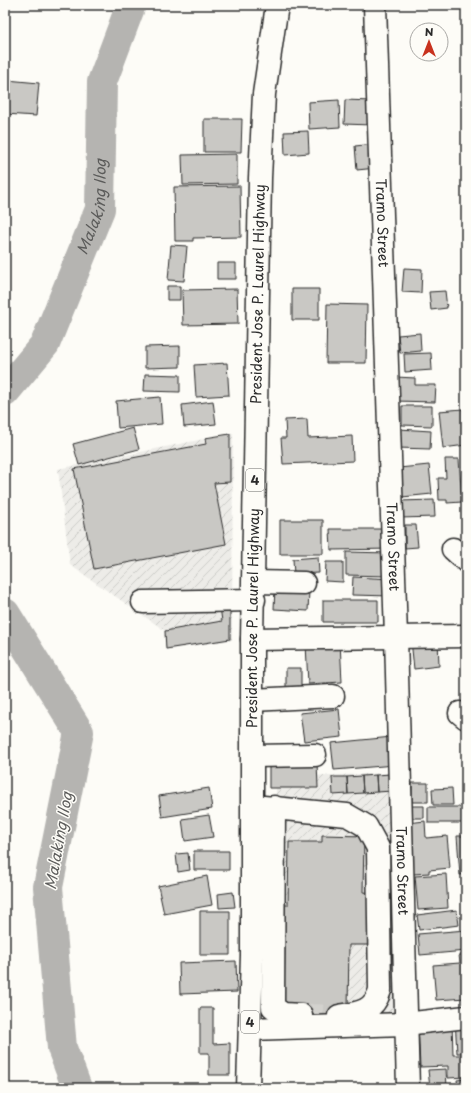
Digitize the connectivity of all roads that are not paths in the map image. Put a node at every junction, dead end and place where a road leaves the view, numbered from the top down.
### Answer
1 (277, 5) edge
2 (375, 5) edge
3 (304, 583) dead end
4 (254, 591) junction
5 (143, 602) dead end
6 (396, 636) junction
7 (466, 636) edge
8 (252, 639) junction
9 (333, 696) dead end
10 (252, 700) junction
11 (315, 755) dead end
12 (253, 756) junction
13 (263, 806) junction
14 (301, 1015) tunnel mouth
15 (339, 1016) tunnel mouth
16 (466, 1017) edge
17 (405, 1024) junction
18 (250, 1029) junction
19 (248, 1088) edge
20 (408, 1088) edge

1 - 4 main road, President Jose P. Laurel Highway / 4
2 - 6 main road, Tramo Street
3 - 4 main road
4 - 5 main road
4 - 8 main road, President Jose P. Laurel Highway / 4
6 - 7 main road
6 - 8 main road
6 - 17 main road, Tramo Street
8 - 10 main road, President Jose P. Laurel Highway / 4
9 - 10 main road
10 - 12 main road, President Jose P. Laurel Highway / 4
11 - 12 main road
12 - 13 main road, President Jose P. Laurel Highway / 4
13 - 14 main road
13 - 15 main road
13 - 18 main road, President Jose P. Laurel Highway / 4
16 - 17 main road
17 - 18 main road
17 - 20 main road, Tramo Street
18 - 19 main road, President Jose P. Laurel Highway / 4

